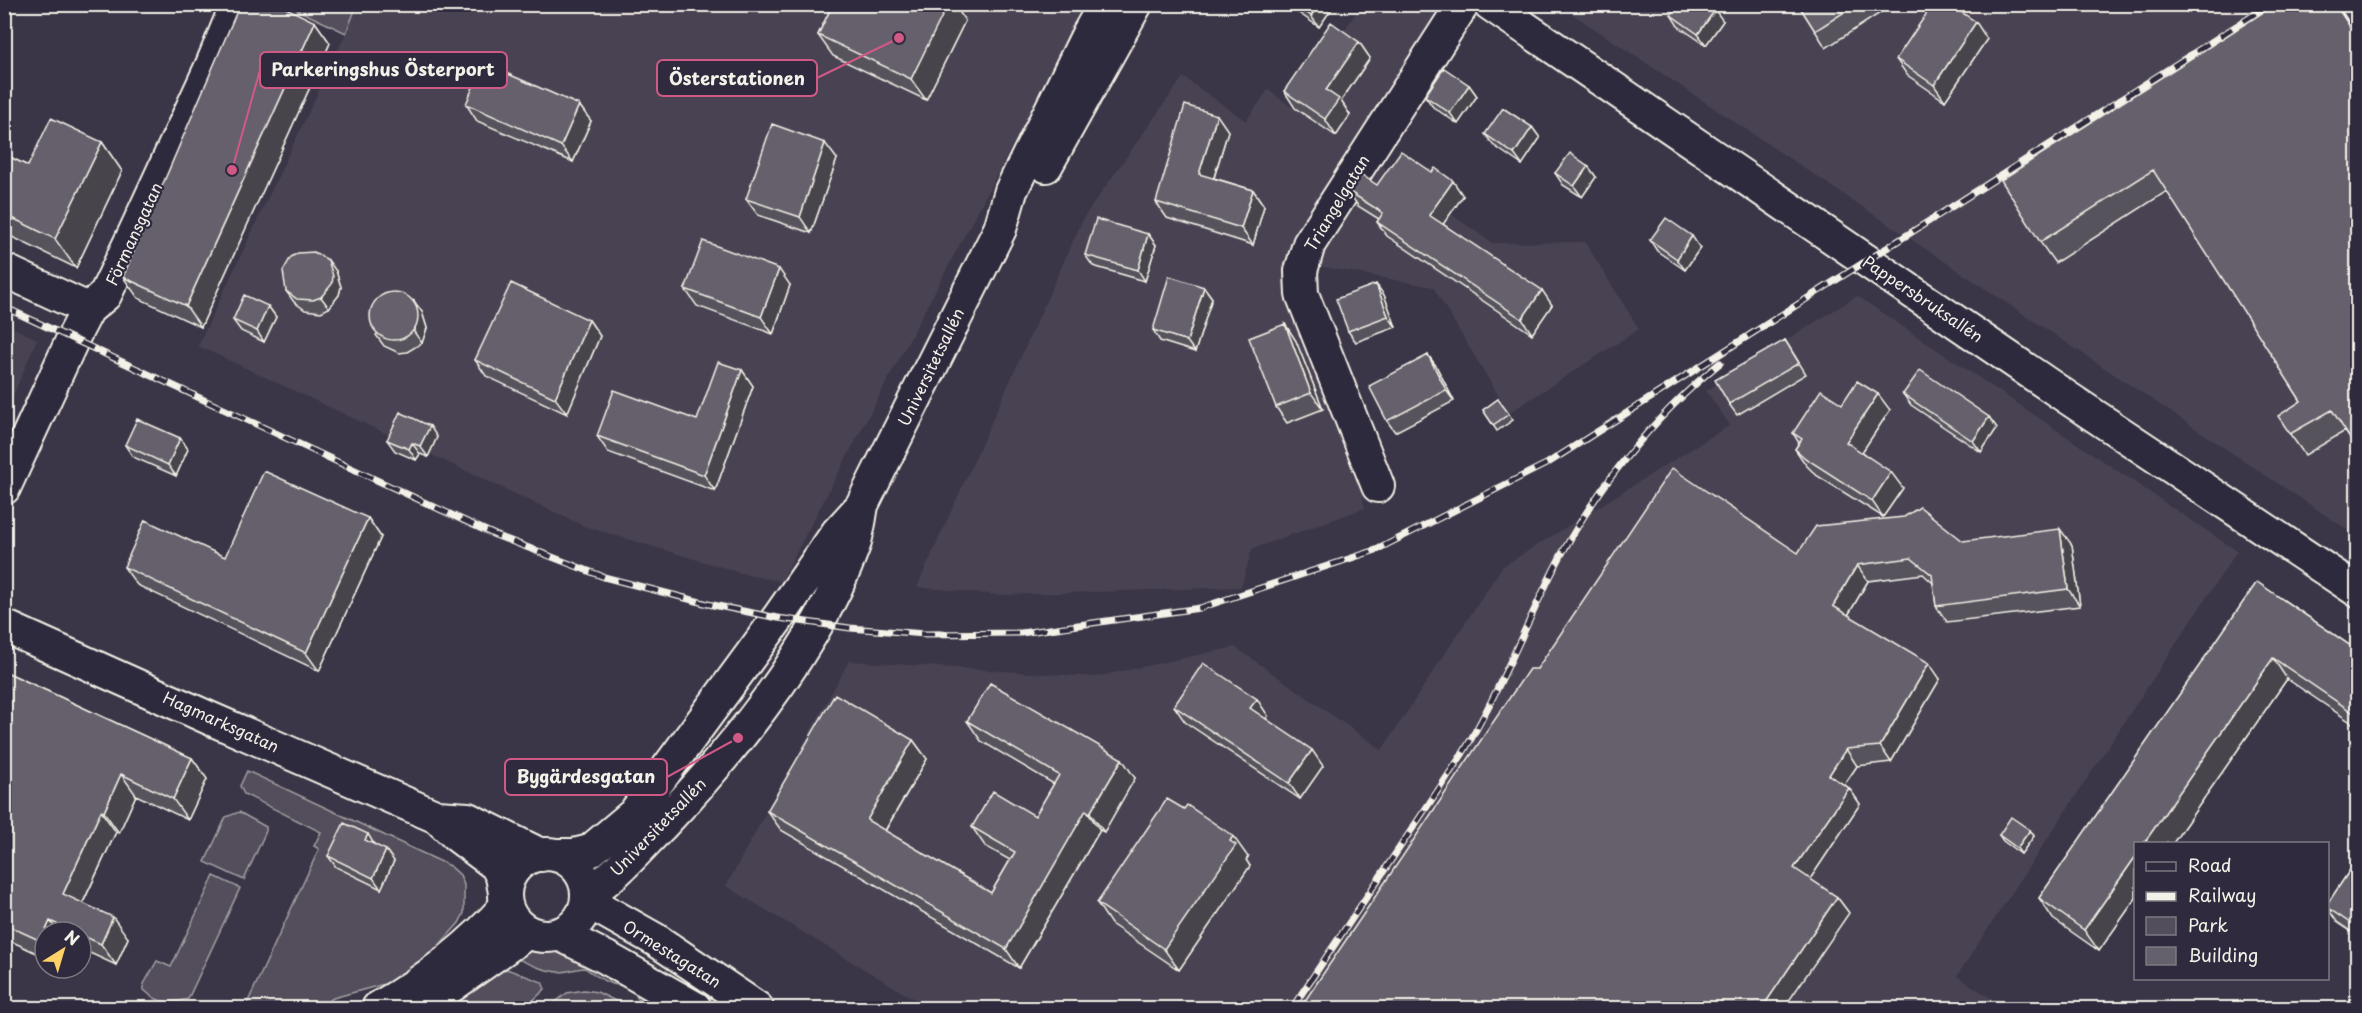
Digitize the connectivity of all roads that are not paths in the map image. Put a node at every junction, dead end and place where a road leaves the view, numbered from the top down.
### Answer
1 (237, 4) edge
2 (1105, 4) edge
3 (1136, 4) edge
4 (1463, 4) edge
5 (1490, 4) edge
6 (1000, 229) junction
7 (4, 270) edge
8 (88, 309) junction
9 (1378, 486) dead end
10 (4, 488) edge
11 (862, 505) junction
12 (2358, 591) edge
13 (4, 626) edge
14 (437, 817) junction
15 (549, 855) junction
16 (587, 897) junction
17 (506, 900) junction
18 (528, 932) junction
19 (559, 934) junction
20 (378, 1008) edge
21 (420, 1008) edge
22 (695, 1008) edge
23 (757, 1008) edge

1 - 8 street, Förmansgatan
2 - 6 street, Universitetsallén
3 - 6 street, Universitetsallén
4 - 9 street, Triangelgatan
5 - 12 street, Pappersbruksallén
6 - 11 street, Universitetsallén
7 - 8 street
8 - 10 street, Förmansgatan
11 - 15 street, Universitetsallén
11 - 16 street, Universitetsallén
13 - 14 street, Hagmarksgatan
14 - 15 street, Hagmarksgatan
14 - 17 street, Hagmarksgatan
15 - 16 street
15 - 17 street
16 - 19 street
16 - 23 street, Ormestagatan
17 - 18 street
17 - 20 street
18 - 19 street
18 - 21 street
19 - 22 street, Ormestagatan

